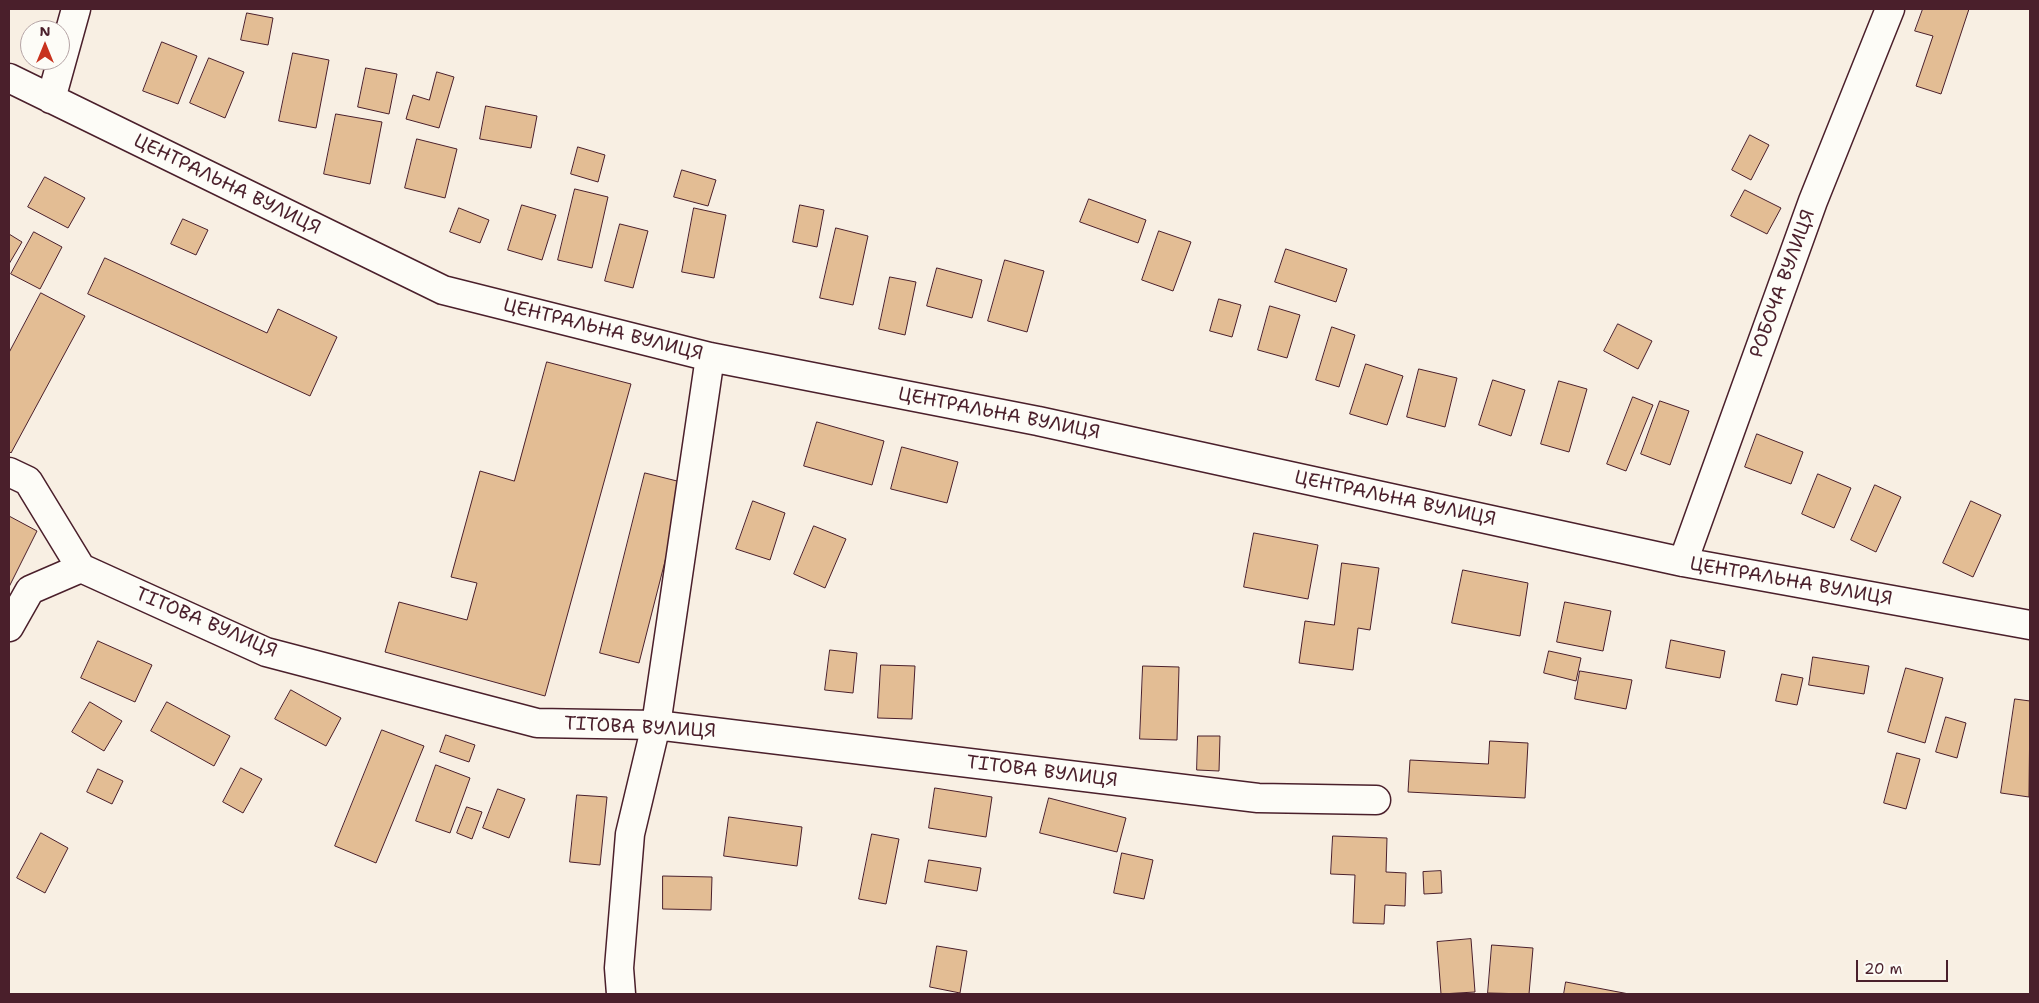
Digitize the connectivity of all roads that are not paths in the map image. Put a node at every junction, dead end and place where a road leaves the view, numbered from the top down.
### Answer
1 (76, 9) edge
2 (1890, 9) edge
3 (9, 78) edge
4 (51, 98) junction
5 (710, 357) junction
6 (9, 472) edge
7 (1683, 562) junction
8 (81, 568) junction
9 (2030, 625) edge
10 (9, 627) edge
11 (656, 725) junction
12 (1376, 800) dead end
13 (621, 994) edge

1 - 4 street
2 - 7 street, РОБОЧА ВУЛИЦЯ
3 - 4 street, ЦЕНТРАЛЬНА ВУЛИЦЯ
4 - 5 street, ЦЕНТРАЛЬНА ВУЛИЦЯ
5 - 7 street, ЦЕНТРАЛЬНА ВУЛИЦЯ
5 - 11 street
6 - 8 street
7 - 9 street, ЦЕНТРАЛЬНА ВУЛИЦЯ
8 - 10 street
8 - 11 street, ТІТОВА ВУЛИЦЯ
11 - 12 street, ТІТОВА ВУЛИЦЯ
11 - 13 street

